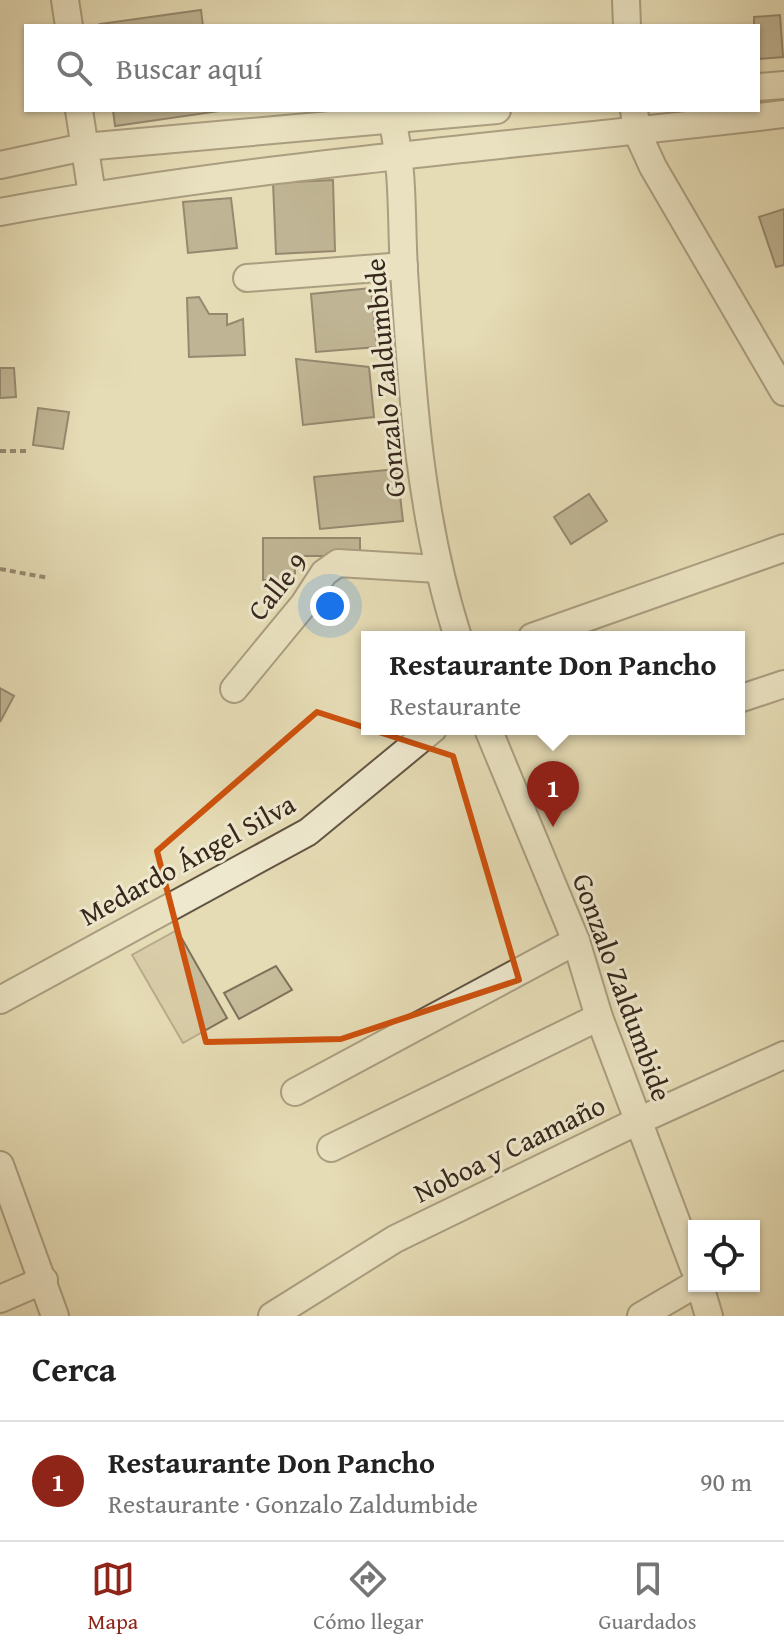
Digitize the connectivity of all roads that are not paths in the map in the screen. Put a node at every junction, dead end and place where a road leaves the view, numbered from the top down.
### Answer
1 (65, 0) edge
2 (626, 0) edge
3 (69, 24) edge
4 (627, 24) edge
5 (784, 85) edge
6 (760, 87) edge
7 (79, 112) edge
8 (476, 112) edge
9 (784, 114) edge
10 (392, 120) junction
11 (636, 121) edge
12 (84, 147) junction
13 (401, 156) junction
14 (0, 165) edge
15 (92, 195) junction
16 (0, 212) edge
17 (404, 266) junction
18 (247, 278) dead end
19 (784, 392) edge
20 (784, 548) edge
21 (438, 569) junction
22 (456, 631) edge
23 (549, 631) edge
24 (784, 684) edge
25 (234, 689) dead end
26 (745, 697) edge
27 (426, 735) edge
28 (490, 735) edge
29 (576, 941) junction
30 (0, 1000) edge
31 (599, 1017) junction
32 (784, 1055) edge
33 (295, 1092) dead end
34 (638, 1121) junction
35 (331, 1148) dead end
36 (0, 1165) edge
37 (688, 1252) edge
38 (44, 1280) junction
39 (688, 1289) edge
40 (702, 1292) edge
41 (0, 1299) edge
42 (55, 1316) edge
43 (272, 1316) edge
44 (641, 1316) edge
45 (709, 1316) edge

1 - 3 street
2 - 4 street
5 - 6 street
7 - 12 street
8 - 10 street
9 - 11 street
10 - 12 street
10 - 13 street, Gonzalo Zaldumbide
11 - 13 street
11 - 19 street
12 - 14 street
12 - 15 street
13 - 15 street
13 - 17 street, Gonzalo Zaldumbide
15 - 16 street
17 - 18 street
17 - 21 street, Gonzalo Zaldumbide
20 - 23 street
21 - 22 street, Gonzalo Zaldumbide
21 - 25 street, Calle 9
24 - 26 street
27 - 30 street, Medardo Ángel Silva
28 - 29 street, Gonzalo Zaldumbide
29 - 31 street, Gonzalo Zaldumbide
29 - 33 street
31 - 34 street, Gonzalo Zaldumbide
31 - 35 street
32 - 34 street, Noboa y Caamaño
34 - 37 street, Gonzalo Zaldumbide
34 - 43 street, Noboa y Caamaño
36 - 38 street
38 - 41 street
38 - 42 street
39 - 44 street
40 - 45 street

